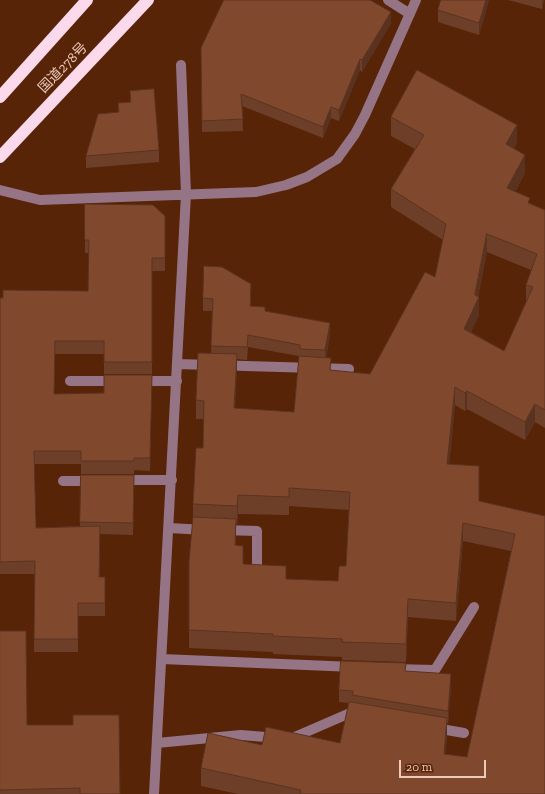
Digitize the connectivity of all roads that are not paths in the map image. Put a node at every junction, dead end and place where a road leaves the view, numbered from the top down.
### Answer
1 (87, 0) edge
2 (148, 0) edge
3 (388, 0) edge
4 (416, 0) edge
5 (410, 14) junction
6 (181, 65) dead end
7 (0, 97) edge
8 (0, 157) edge
9 (0, 190) edge
10 (186, 194) junction
11 (177, 364) junction
12 (349, 369) dead end
13 (70, 381) dead end
14 (177, 381) junction
15 (172, 480) junction
16 (63, 481) dead end
17 (169, 528) junction
18 (257, 566) edge
19 (474, 607) dead end
20 (162, 659) junction
21 (365, 667) edge
22 (380, 668) edge
23 (373, 717) edge
24 (426, 726) edge
25 (464, 733) dead end
26 (157, 743) junction
27 (154, 794) edge

1 - 7 highway, 国道278号
2 - 8 highway, 国道278号
3 - 5 street
4 - 5 street
5 - 10 street
6 - 10 street
9 - 10 street
10 - 11 street
11 - 12 street
11 - 14 street
13 - 14 street
14 - 15 street
15 - 16 street
15 - 17 street
17 - 18 street
17 - 20 street
19 - 22 street
20 - 21 street
20 - 26 street
23 - 26 street
24 - 25 street
26 - 27 street

